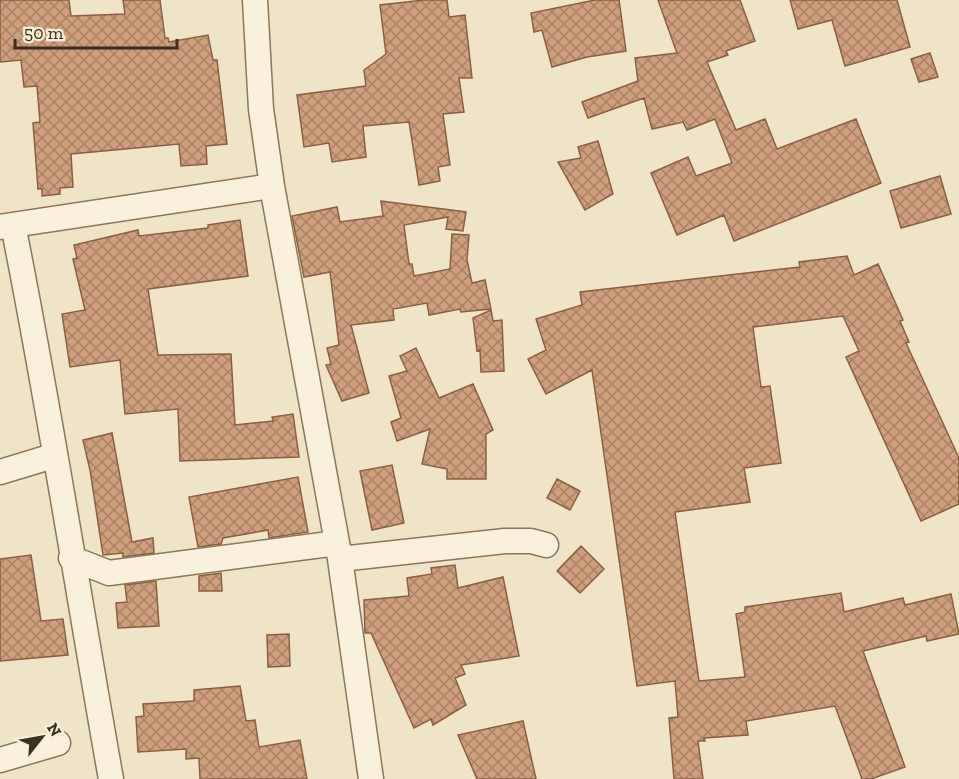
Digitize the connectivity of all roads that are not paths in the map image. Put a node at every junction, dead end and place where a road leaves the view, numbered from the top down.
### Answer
1 (255, 0) edge
2 (272, 186) junction
3 (7, 226) edge
4 (53, 456) junction
5 (0, 472) edge
6 (546, 545) dead end
7 (338, 551) junction
8 (71, 558) junction
9 (58, 743) dead end
10 (0, 760) edge
11 (111, 779) edge
12 (371, 779) edge

1 - 2 street
2 - 3 street
2 - 7 street
3 - 4 street
4 - 5 street
4 - 8 street
6 - 7 street
7 - 8 street
7 - 12 street
8 - 11 street
9 - 10 street

